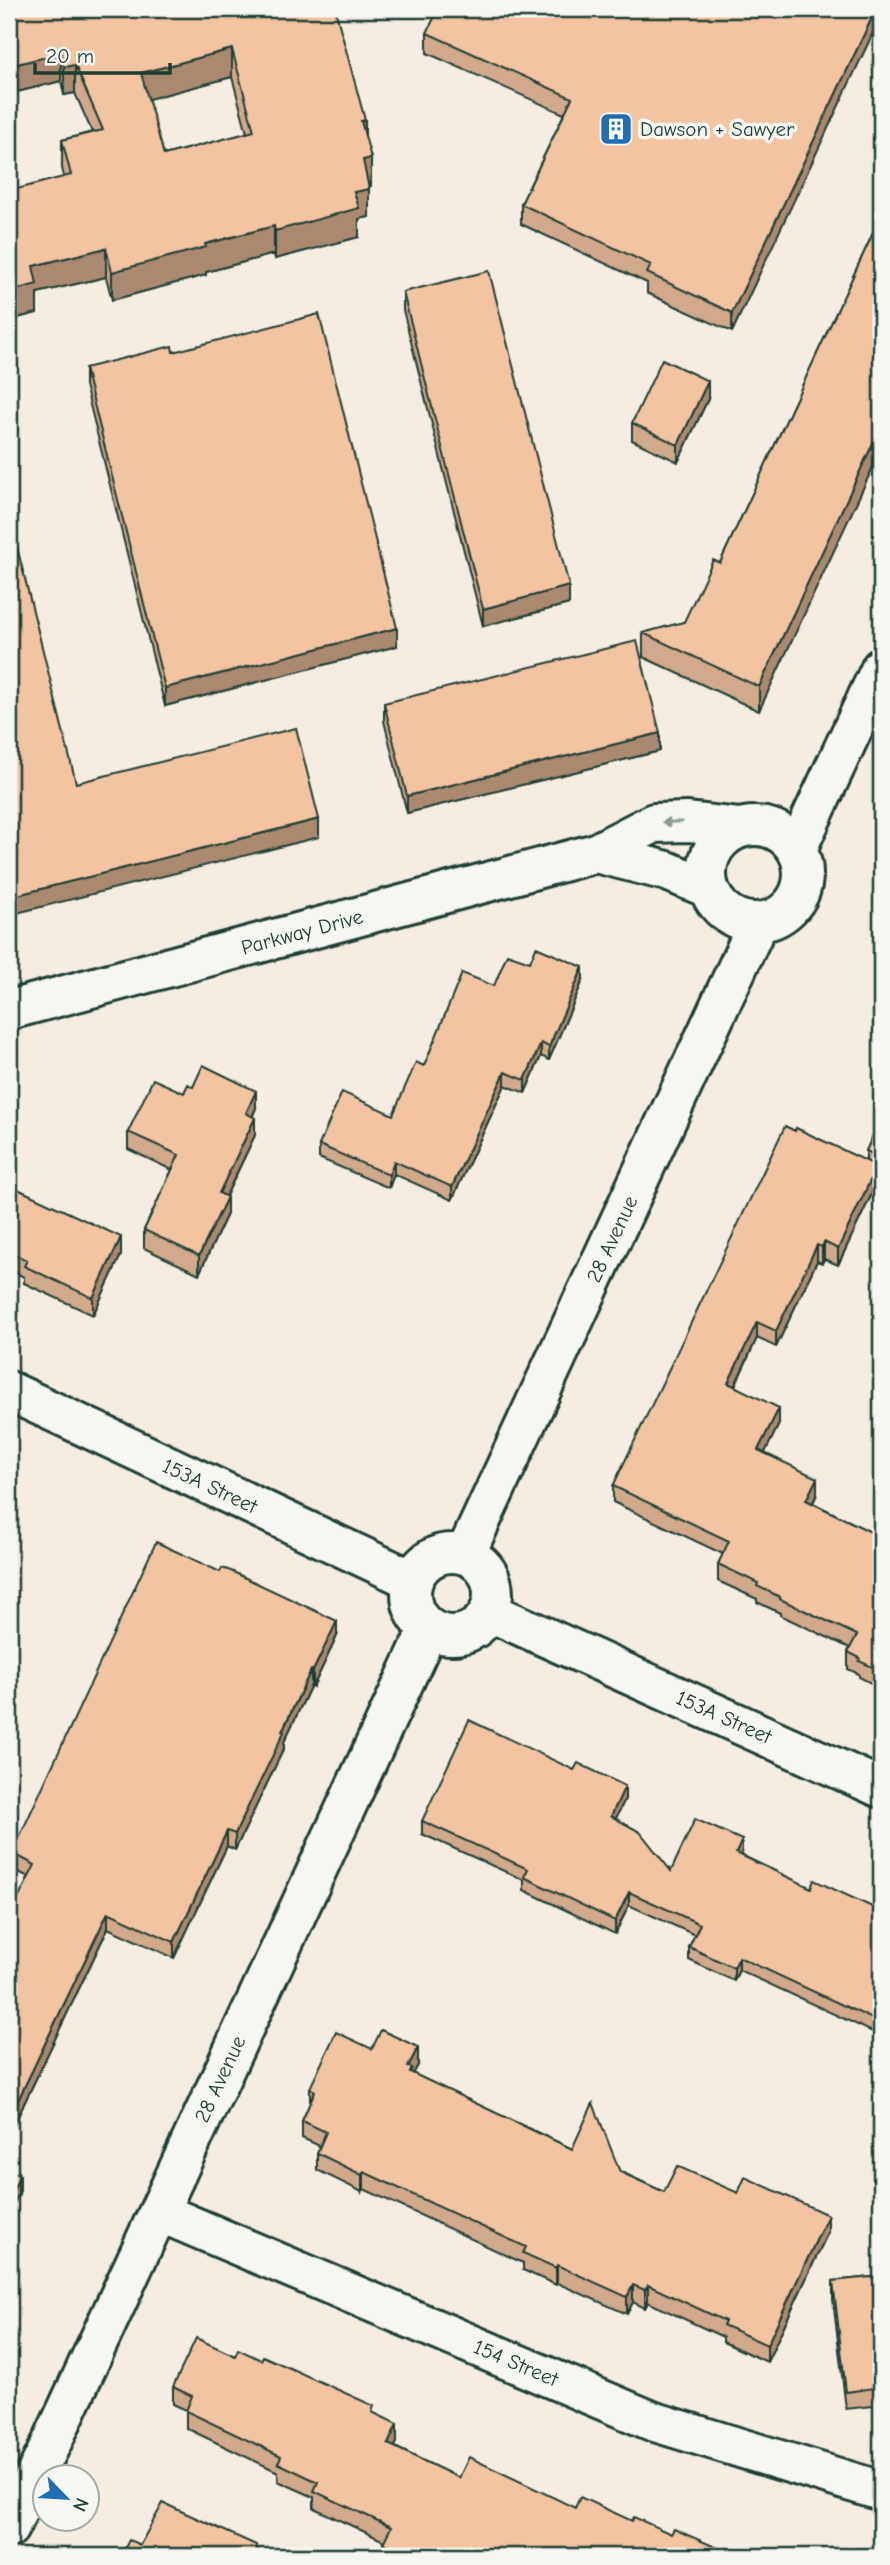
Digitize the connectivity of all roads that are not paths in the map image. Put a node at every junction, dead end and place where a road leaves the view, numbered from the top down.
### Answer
1 (881, 668) edge
2 (740, 828) junction
3 (797, 849) junction
4 (596, 853) junction
5 (708, 888) junction
6 (758, 923) junction
7 (9, 1010) edge
8 (9, 1391) edge
9 (465, 1555) junction
10 (412, 1580) junction
11 (490, 1612) junction
12 (429, 1628) junction
13 (881, 1788) edge
14 (159, 2212) junction
15 (881, 2491) edge
16 (9, 2528) edge

1 - 3 street
2 - 3 street
2 -> 4 street, Parkway Drive
2 - 5 street
3 - 6 street
4 - 5 street, Parkway Drive
4 - 7 street, Parkway Drive
5 - 6 street
6 - 9 street, 28 Avenue
8 - 10 street, 153A Street
9 - 10 street
9 - 11 street
10 - 12 street
11 - 12 street
11 - 13 street, 153A Street
12 - 14 street, 28 Avenue
14 - 15 street, 154 Street
14 - 16 street, 28 Avenue

